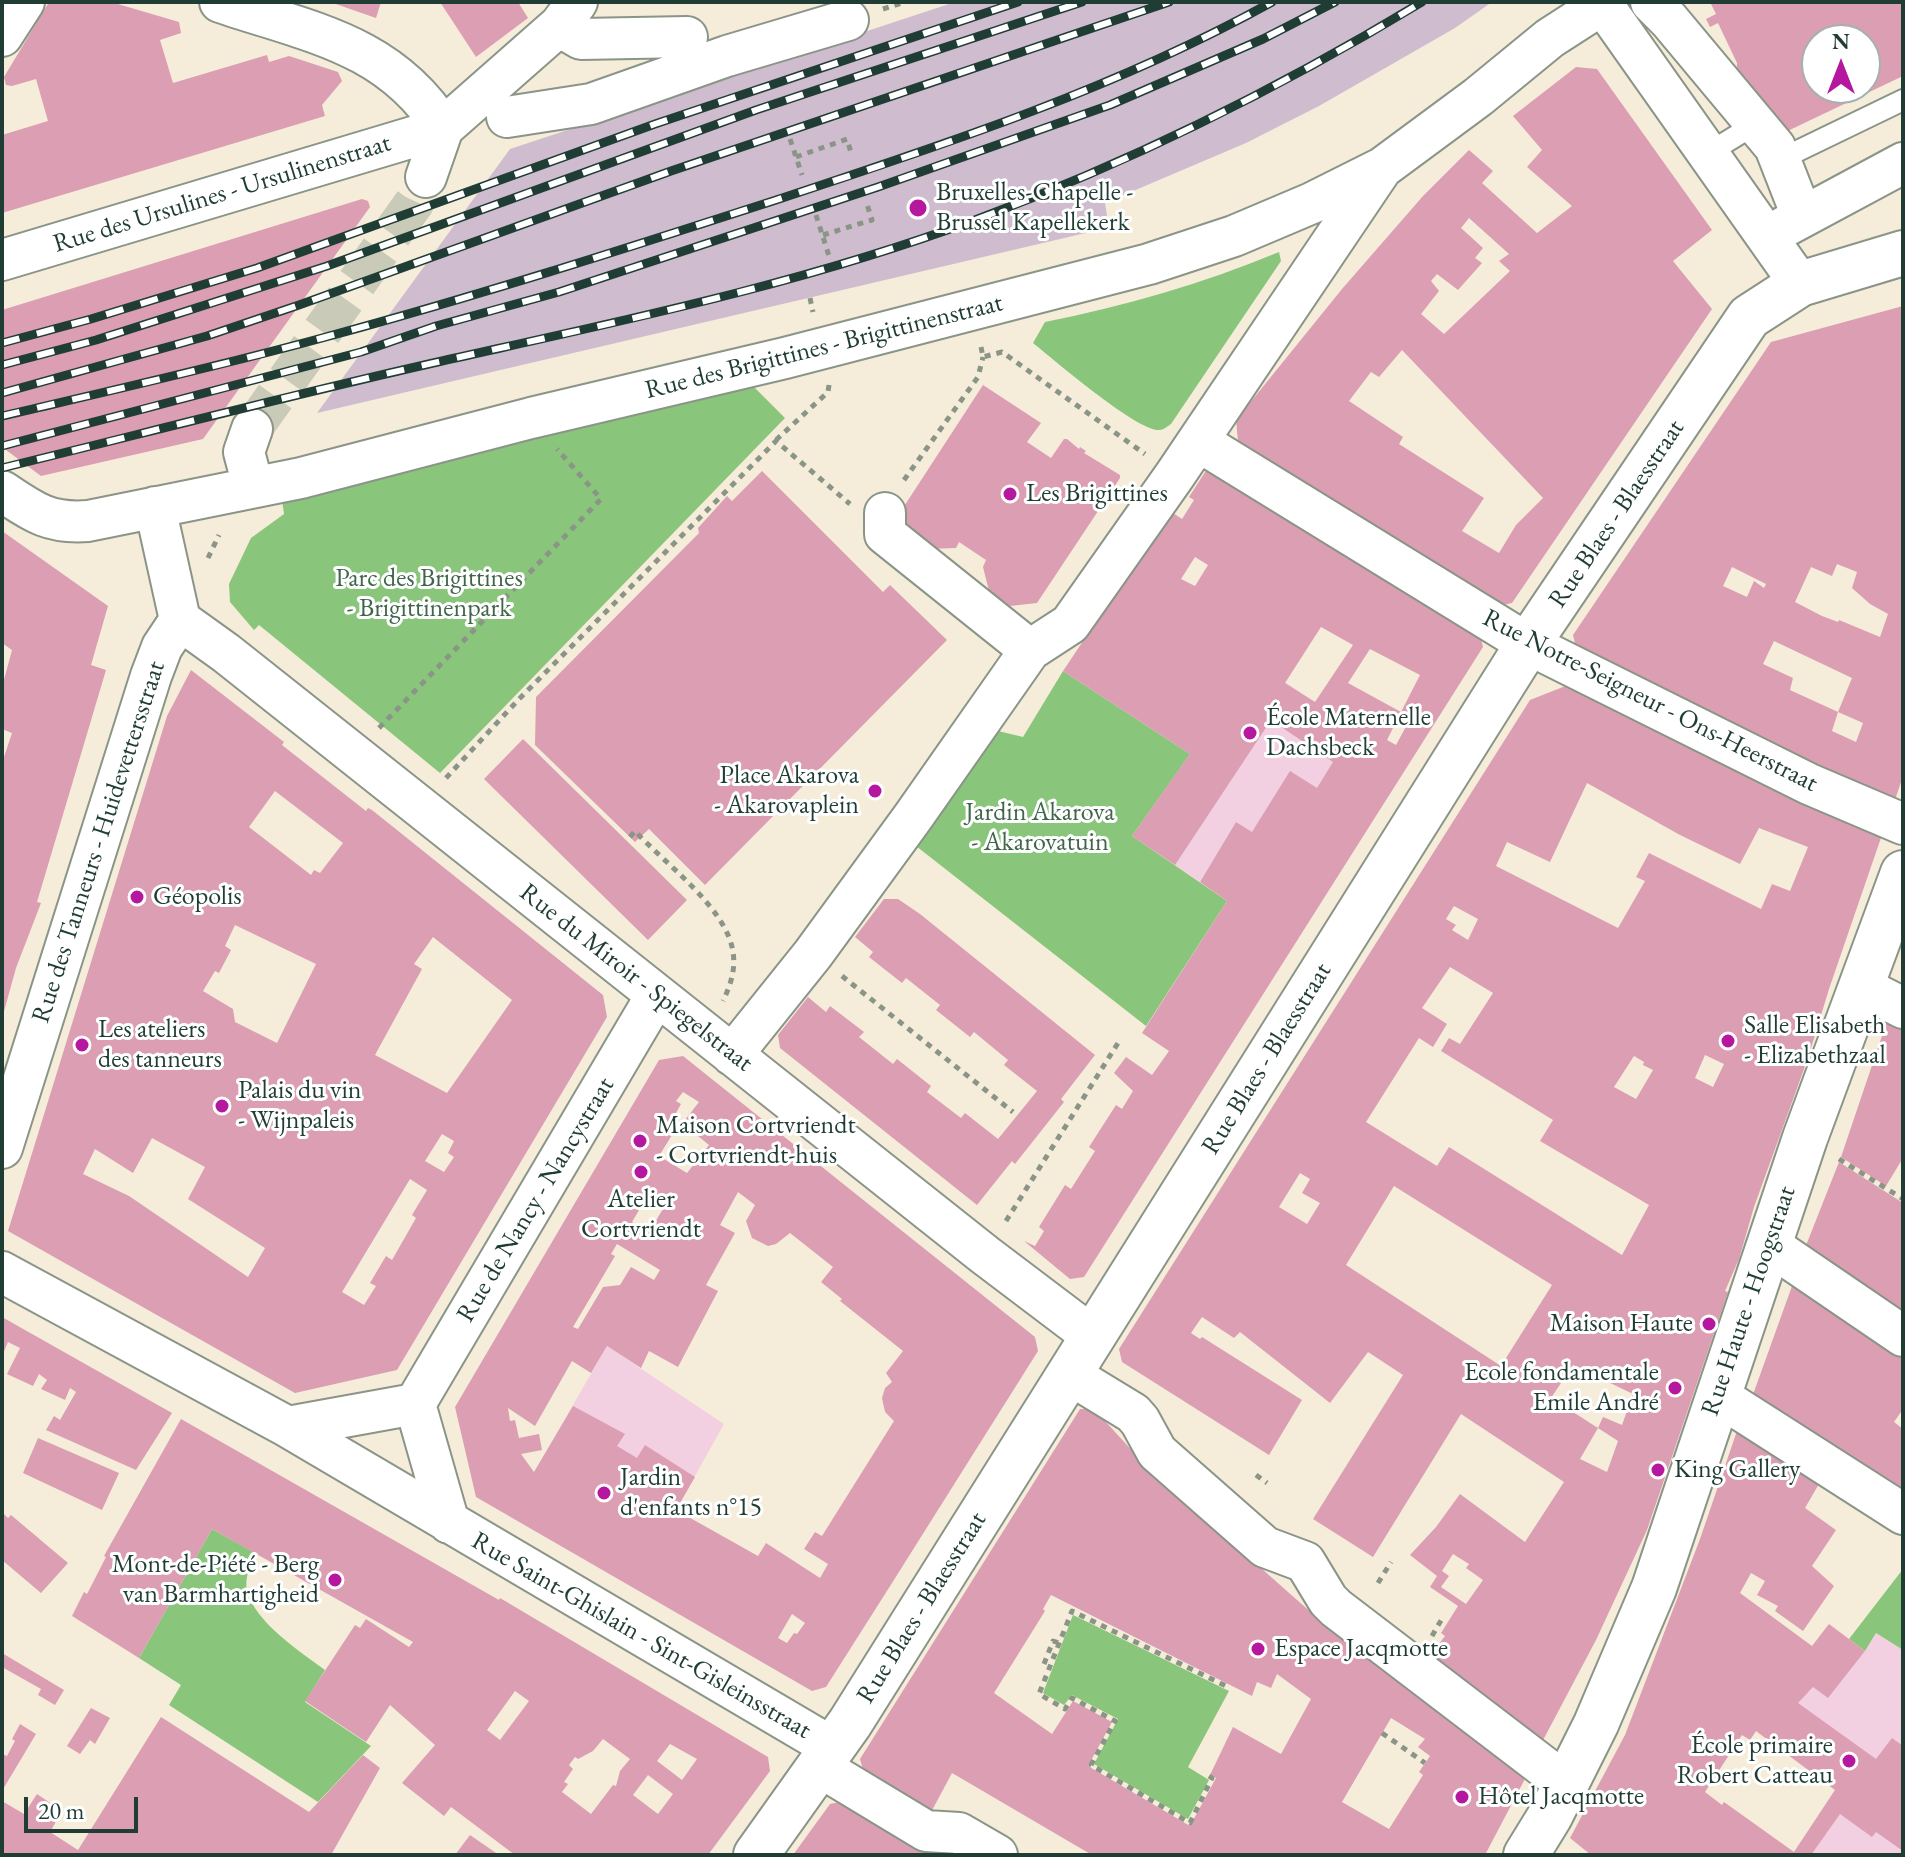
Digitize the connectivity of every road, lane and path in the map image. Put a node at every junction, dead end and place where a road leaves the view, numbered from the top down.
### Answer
1 (24, 2) edge
2 (220, 2) edge
3 (1605, 4) edge
4 (573, 17) edge
5 (1659, 17) edge
6 (687, 19) edge
7 (848, 20) dead end
8 (2, 36) edge
9 (734, 64) junction
10 (1903, 100) edge
11 (507, 117) dead end
12 (443, 128) junction
13 (1749, 128) junction
14 (790, 139) dead end
15 (1723, 144) dead end
16 (852, 156) dead end
17 (796, 157) junction
18 (1779, 160) junction
19 (1901, 165) edge
20 (1382, 168) junction
21 (802, 175) dead end
22 (426, 177) tunnel mouth
23 (866, 201) dead end
24 (816, 215) dead end
25 (823, 235) junction
26 (1903, 253) edge
27 (829, 256) dead end
28 (2, 260) edge
29 (1800, 284) junction
30 (973, 309) junction
31 (983, 357) junction
32 (828, 392) dead end
33 (531, 418) junction
34 (252, 429) tunnel mouth
35 (776, 441) junction
36 (1198, 441) junction
37 (1175, 475) junction
38 (253, 486) junction
39 (2, 491) edge
40 (155, 507) junction
41 (885, 524) junction
42 (224, 527) dead end
43 (207, 559) dead end
44 (180, 620) junction
45 (1528, 644) junction
46 (1030, 650) junction
47 (374, 734) dead end
48 (438, 786) dead end
49 (1903, 824) edge
50 (630, 837) dead end
51 (1903, 873) edge
52 (813, 954) junction
53 (1860, 986) junction
54 (656, 996) junction
55 (1903, 1008) edge
56 (717, 1043) junction
57 (1118, 1043) dead end
58 (1013, 1112) dead end
59 (2, 1148) edge
60 (1840, 1159) dead end
61 (1903, 1199) edge
62 (1768, 1244) junction
63 (985, 1255) junction
64 (2, 1272) edge
65 (1092, 1336) junction
66 (1903, 1336) edge
67 (1069, 1374) junction
68 (1717, 1395) junction
69 (415, 1404) junction
70 (288, 1427) junction
71 (1256, 1475) dead end
72 (1267, 1483) dead end
73 (1903, 1514) edge
74 (449, 1523) junction
75 (1391, 1562) dead end
76 (1378, 1583) dead end
77 (1059, 1643) junction
78 (1044, 1664) dead end
79 (1230, 1688) dead end
80 (1382, 1733) dead end
81 (826, 1758) junction
82 (1425, 1763) dead end
83 (1209, 1776) dead end
84 (1565, 1783) junction
85 (1540, 1849) edge
86 (756, 1855) edge
87 (997, 1855) edge

1 - 8 street
2 - 12 street
3 - 5 lane
3 - 20 street
3 - 29 street
4 - 6 street
4 - 12 street
5 - 13 lane
5 - 18 street
6 - 9 street
7 - 9 street
9 - 11 street
10 - 18 lane
12 - 22 street
12 - 28 street, Rue des Ursulines - Ursulinenstraat
13 - 15 lane
13 - 18 lane
14 - 17 path
16 - 17 path
17 - 21 path
18 - 19 street
20 - 30 street, Rue des Brigittines - Brigittinenstraat
20 - 36 street
23 - 25 path
24 - 25 path
25 - 27 path
26 - 29 street, Rue Blaes - Blaesstraat
29 - 45 street, Rue Blaes - Blaesstraat
30 - 31 path
30 - 33 street, Rue des Brigittines - Brigittinenstraat
31 - 37 path
31 - 41 path
32 - 35 path
33 - 38 street, Rue des Brigittines - Brigittinenstraat
33 - 47 path
34 - 38 street
35 - 41 path
35 - 48 path
36 - 37 street
36 - 45 street, Rue Notre-Seigneur - Ons-Heerstraat
37 - 46 street
38 - 40 street
39 - 40 street
40 - 44 street
41 - 46 street
42 - 43 path
44 - 54 street, Rue du Miroir - Spiegelstraat
44 - 59 street, Rue des Tanneurs - Huidevettersstraat
45 - 49 street, Rue Notre-Seigneur - Ons-Heerstraat
45 - 65 street, Rue Blaes - Blaesstraat
46 - 52 street
50 - 56 path
51 - 53 street, Rue Haute - Hoogstraat
52 - 56 street
52 - 58 path
53 - 55 street
53 - 62 street, Rue Haute - Hoogstraat
54 - 56 street, Rue du Miroir - Spiegelstraat
54 - 69 street, Rue de Nancy - Nancystraat
56 - 63 street, Rue du Miroir - Spiegelstraat
57 - 63 path
60 - 61 path
62 - 66 street
62 - 68 street, Rue Haute - Hoogstraat
63 - 65 street, Rue du Miroir - Spiegelstraat
64 - 70 street
65 - 67 street, Rue Blaes - Blaesstraat
67 - 81 street, Rue Blaes - Blaesstraat
67 - 84 street
68 - 73 street
68 - 84 street, Rue Haute - Hoogstraat
69 - 70 street
69 - 74 street
70 - 74 street, Rue Saint-Ghislain - Sint-Gisleinsstraat
71 - 72 path
74 - 81 street, Rue Saint-Ghislain - Sint-Gisleinsstraat
75 - 76 path
77 - 78 path
77 - 79 path
77 - 83 path
80 - 82 path
81 - 86 street, Rue Blaes - Blaesstraat
81 - 87 street, Rue Saint-Ghislain - Sint-Gisleinsstraat
84 - 85 street, Rue Haute - Hoogstraat

